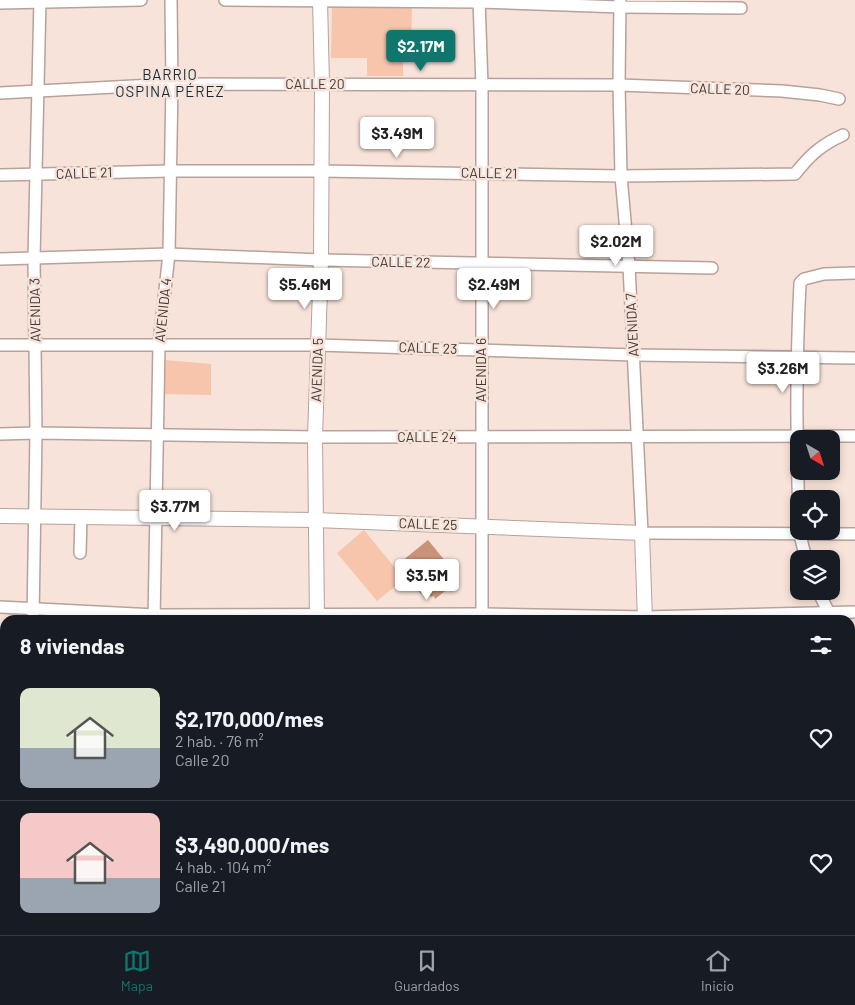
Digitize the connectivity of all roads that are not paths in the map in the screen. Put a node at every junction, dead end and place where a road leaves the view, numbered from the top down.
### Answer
1 (141, 0) edge
2 (170, 0) edge
3 (225, 0) edge
4 (40, 1) edge
5 (320, 1) edge
6 (479, 1) edge
7 (0, 3) edge
8 (621, 4) edge
9 (741, 8) dead end
10 (172, 84) junction
11 (322, 84) junction
12 (619, 85) junction
13 (482, 86) junction
14 (38, 91) junction
15 (0, 93) edge
16 (839, 99) dead end
17 (843, 135) dead end
18 (322, 170) junction
19 (170, 171) junction
20 (482, 173) junction
21 (0, 175) edge
22 (36, 175) junction
23 (621, 176) junction
24 (169, 254) junction
25 (34, 258) junction
26 (0, 259) edge
27 (321, 260) junction
28 (481, 264) junction
29 (629, 266) junction
30 (712, 268) dead end
31 (855, 273) edge
32 (36, 344) junction
33 (159, 344) junction
34 (318, 344) junction
35 (0, 345) edge
36 (481, 349) junction
37 (634, 355) junction
38 (797, 357) junction
39 (855, 358) edge
40 (796, 430) edge
41 (36, 432) junction
42 (0, 434) edge
43 (157, 434) junction
44 (637, 436) junction
45 (790, 436) edge
46 (840, 436) edge
47 (855, 436) edge
48 (316, 437) junction
49 (481, 437) junction
50 (0, 516) edge
51 (35, 516) junction
52 (81, 517) junction
53 (155, 518) junction
54 (315, 520) junction
55 (481, 526) junction
56 (642, 533) junction
57 (790, 533) edge
58 (840, 534) edge
59 (855, 534) edge
60 (80, 553) dead end
61 (822, 600) edge
62 (0, 606) edge
63 (32, 607) junction
64 (855, 612) edge
65 (33, 615) edge
66 (130, 615) edge
67 (154, 615) edge
68 (317, 615) edge
69 (482, 615) edge
70 (645, 615) edge
71 (829, 615) edge
72 (840, 615) edge

1 - 4 street
2 - 10 street, AVENIDA 4
3 - 5 street
4 - 7 street
4 - 14 street, AVENIDA 3
5 - 6 street
5 - 11 street, AVENIDA 5
6 - 8 street
6 - 13 street, AVENIDA 6
8 - 9 street
8 - 12 street, AVENIDA 7
10 - 11 street, CALLE 20
10 - 14 street, CALLE 20
10 - 19 street, AVENIDA 4
11 - 13 street, CALLE 20
11 - 18 street, AVENIDA 5
12 - 13 street, CALLE 20
12 - 16 street, CALLE 20
12 - 23 street, AVENIDA 7
13 - 20 street, AVENIDA 6
14 - 15 street, CALLE 20
14 - 22 street, AVENIDA 3
17 - 23 street, CALLE 21
18 - 19 street, CALLE 21
18 - 20 street, CALLE 21
18 - 27 street, AVENIDA 5
19 - 22 street, CALLE 21
19 - 24 street, AVENIDA 4
20 - 23 street, CALLE 21
20 - 28 street, AVENIDA 6
21 - 22 street, CALLE 21
22 - 25 street, AVENIDA 3
23 - 29 street, AVENIDA 7
24 - 25 street, CALLE 22
24 - 27 street, CALLE 22
24 - 33 street, AVENIDA 4
25 - 26 street, CALLE 22
25 - 32 street, AVENIDA 3
27 - 28 street, CALLE 22
27 - 34 street, AVENIDA 5
28 - 29 street, CALLE 22
28 - 36 street, AVENIDA 6
29 - 30 street, CALLE 22
29 - 37 street, AVENIDA 7
31 - 38 street
32 - 33 street, CALLE 23
32 - 35 street, CALLE 23
32 - 41 street, AVENIDA 3
33 - 34 street, CALLE 23
33 - 43 street, AVENIDA 4
34 - 36 street, CALLE 23
34 - 48 street, AVENIDA 5
36 - 37 street, CALLE 23
36 - 49 street, AVENIDA 6
37 - 38 street, CALLE 23
37 - 44 street, AVENIDA 7
38 - 39 street, CALLE 23
38 - 40 street
41 - 42 street, CALLE 24
41 - 43 street, CALLE 24
41 - 51 street, AVENIDA 3
43 - 48 street, CALLE 24
43 - 53 street, AVENIDA 4
44 - 45 street, CALLE 24
44 - 49 street, CALLE 24
44 - 56 street, AVENIDA 7
46 - 47 street, CALLE 24
48 - 49 street, CALLE 24
48 - 54 street, AVENIDA 5
49 - 55 street, AVENIDA 6
50 - 51 street, CALLE 25
51 - 52 street, CALLE 25
51 - 63 street, AVENIDA 3
52 - 53 street, CALLE 25
52 - 60 street
53 - 54 street, CALLE 25
53 - 67 street, AVENIDA 4
54 - 55 street, CALLE 25
54 - 68 street, AVENIDA 5
55 - 56 street, CALLE 25
55 - 69 street, AVENIDA 6
56 - 57 street, CALLE 25
56 - 70 street, AVENIDA 7
58 - 59 street, CALLE 25
61 - 71 street
62 - 63 street
63 - 65 street, AVENIDA 3
63 - 66 street
64 - 72 street

